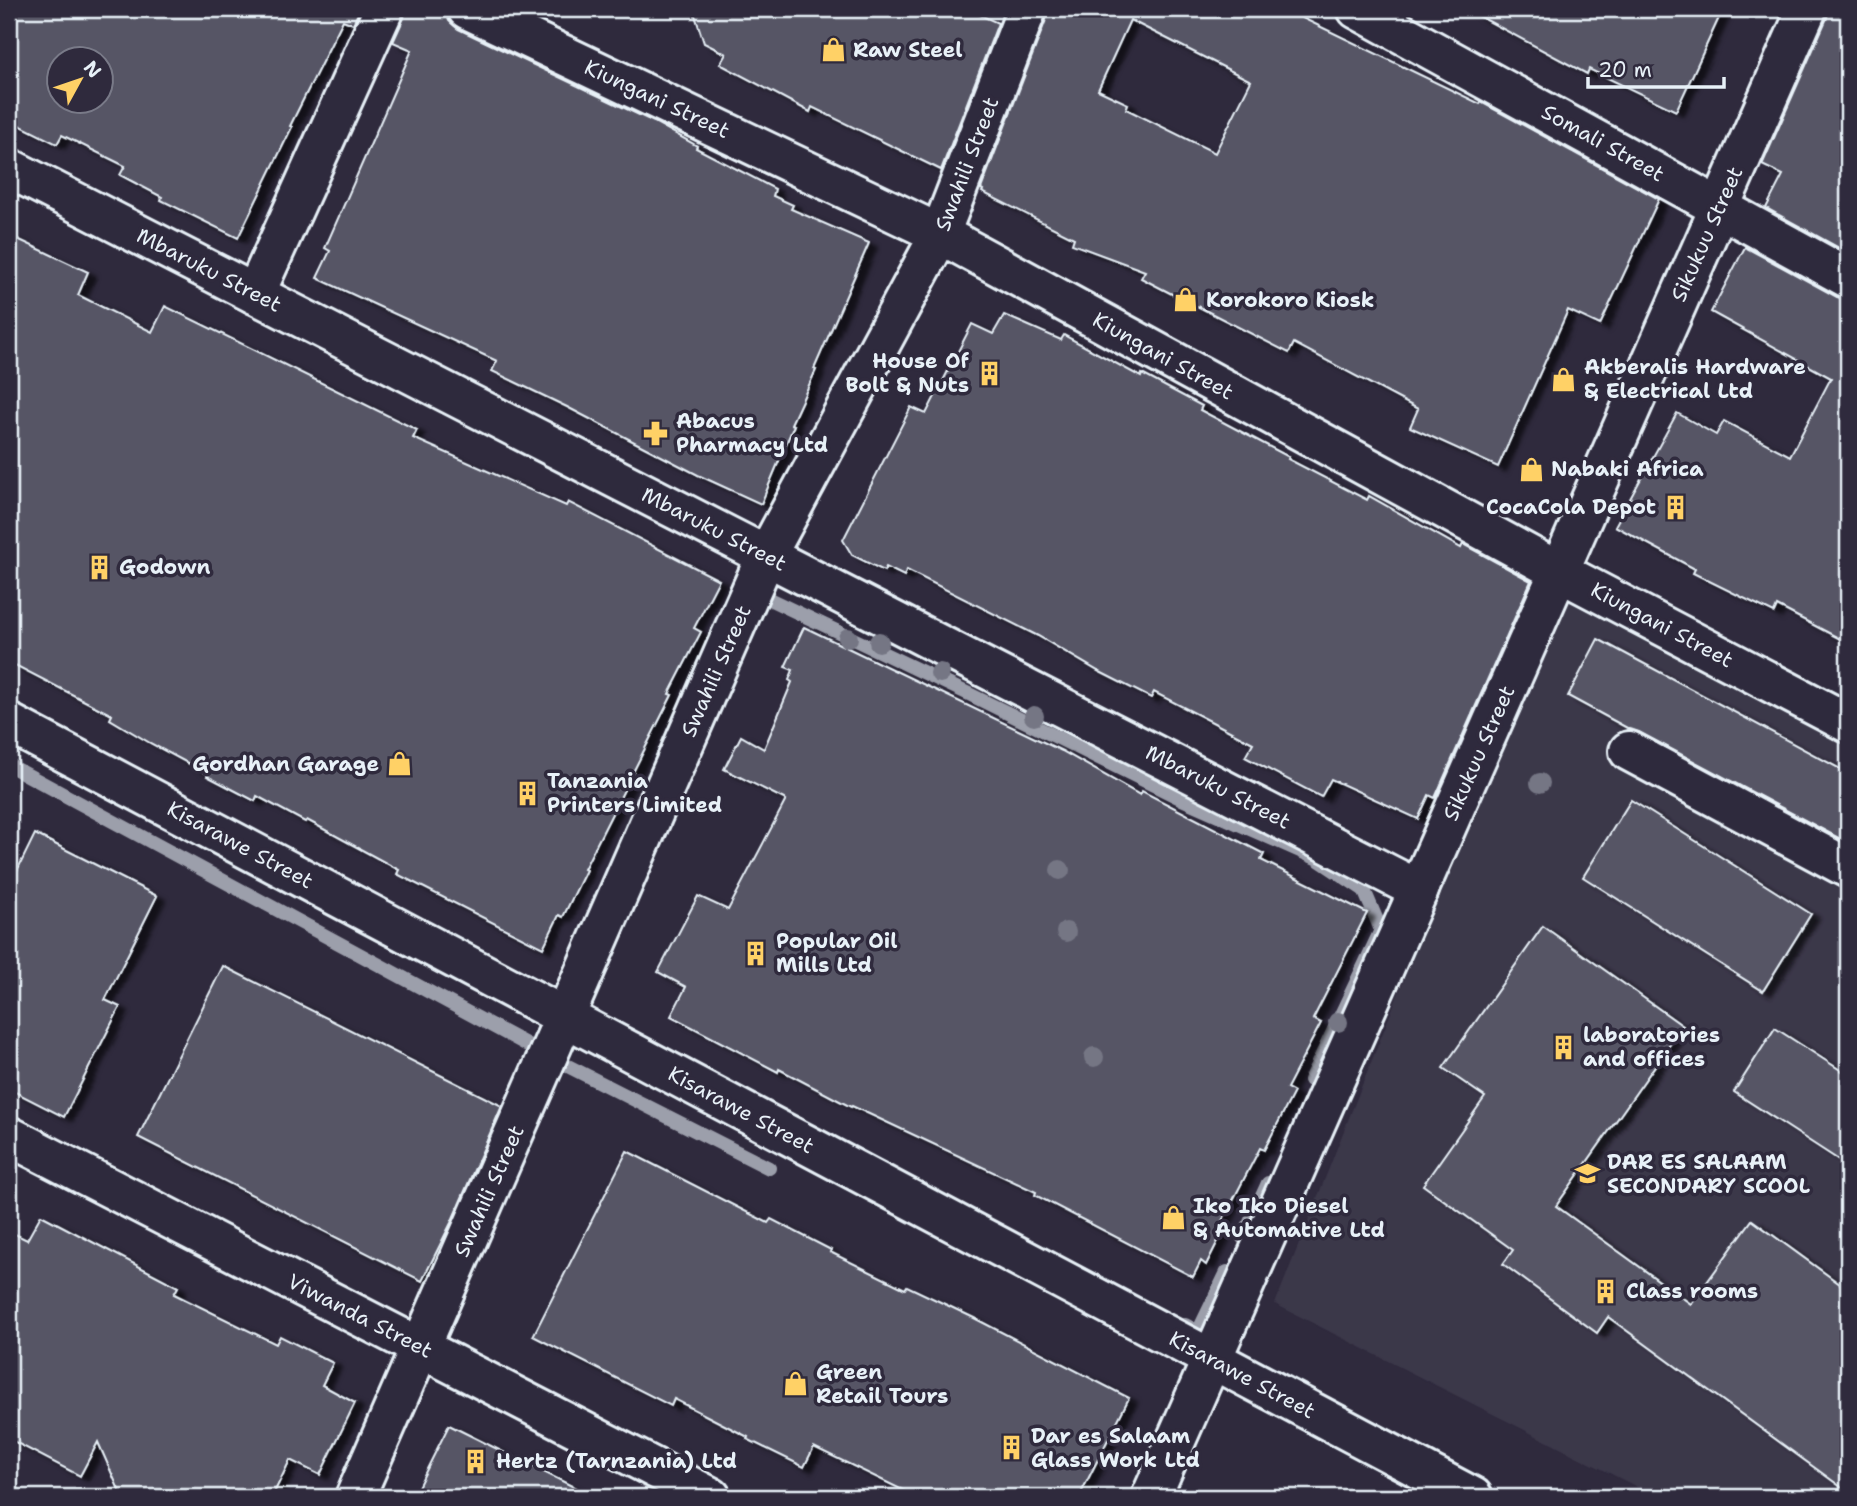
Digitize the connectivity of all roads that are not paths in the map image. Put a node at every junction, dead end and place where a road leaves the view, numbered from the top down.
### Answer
1 (384, 9) edge
2 (467, 9) edge
3 (1027, 9) edge
4 (1357, 9) edge
5 (1807, 9) edge
6 (9, 168) edge
7 (1719, 207) junction
8 (940, 234) junction
9 (1848, 278) edge
10 (255, 294) junction
11 (766, 556) junction
12 (1558, 570) junction
13 (9, 723) edge
14 (1848, 723) edge
15 (1629, 751) dead end
16 (1848, 868) edge
17 (1419, 890) junction
18 (565, 1017) junction
19 (9, 1136) edge
20 (421, 1347) junction
21 (1212, 1359) junction
22 (355, 1497) edge
23 (711, 1497) edge
24 (1151, 1497) edge
25 (1473, 1497) edge

1 - 10 street
2 - 8 street, Kiungani Street
3 - 8 street, Swahili Street
4 - 7 street, Somali Street
5 - 7 street, Sikukuu Street
6 - 10 street, Mbaruku Street
7 - 9 street, Somali Street
7 - 12 street, Sikukuu Street
8 - 11 street, Swahili Street
8 - 12 street, Kiungani Street
10 - 11 street, Mbaruku Street
11 - 17 street, Mbaruku Street
11 - 18 street, Swahili Street
12 - 14 street, Kiungani Street
12 - 17 street, Sikukuu Street
13 - 18 street, Kisarawe Street
15 - 16 street
17 - 21 street, Sikukuu Street
18 - 20 street, Swahili Street
18 - 21 street, Kisarawe Street
19 - 20 street, Viwanda Street
20 - 22 street, Swahili Street
20 - 23 street, Viwanda Street
21 - 24 street, Sikukuu Street
21 - 25 street, Kisarawe Street

